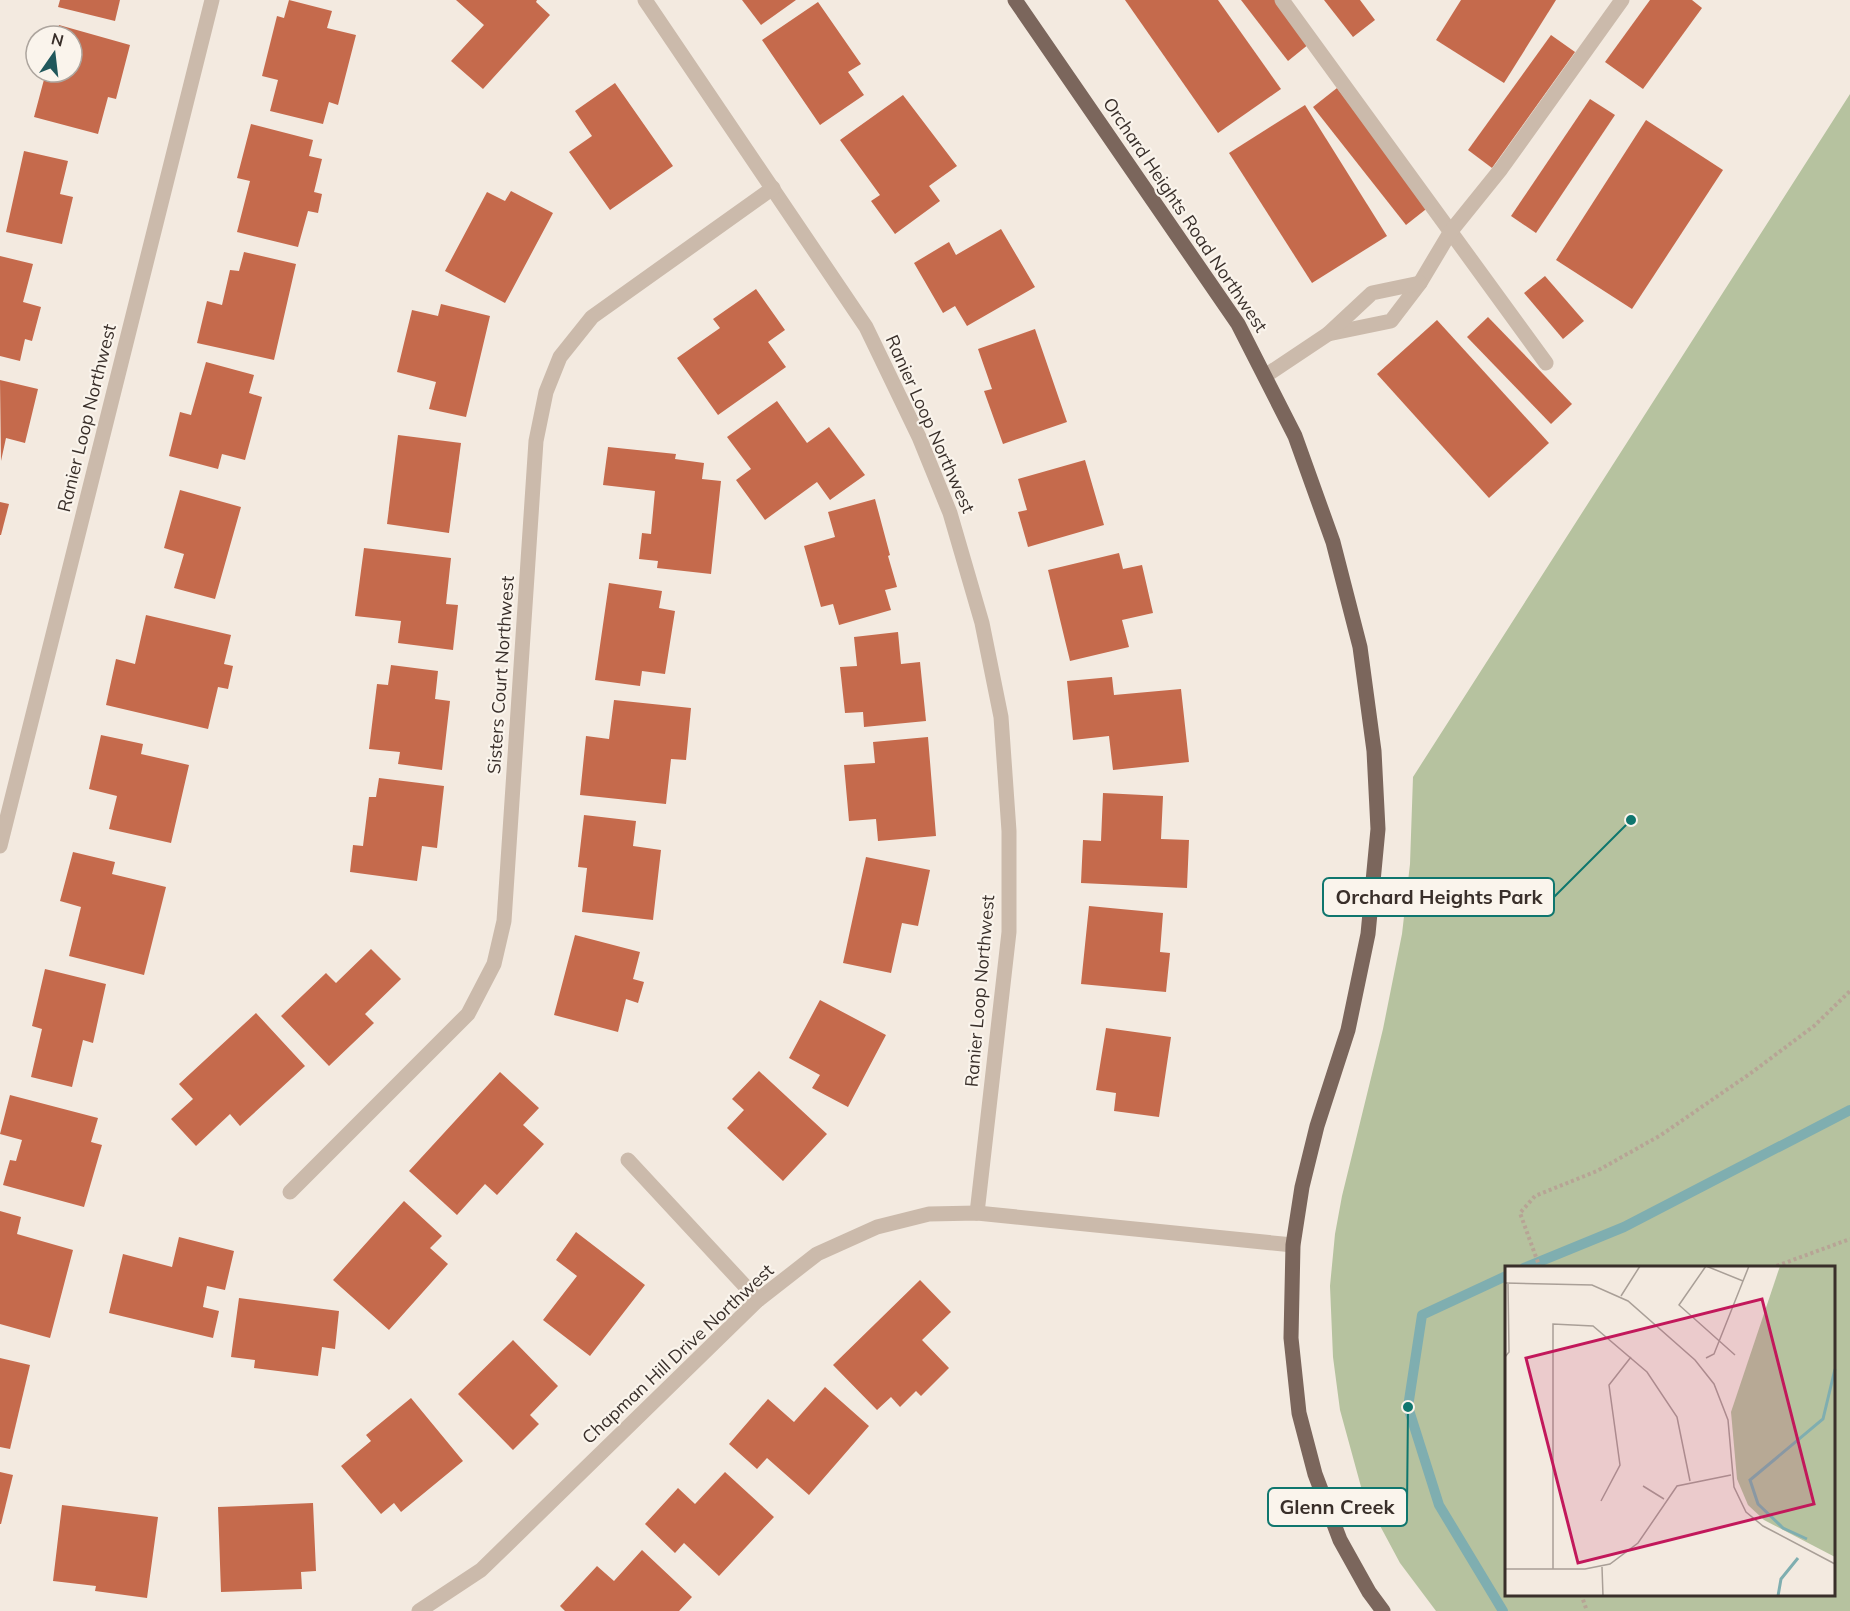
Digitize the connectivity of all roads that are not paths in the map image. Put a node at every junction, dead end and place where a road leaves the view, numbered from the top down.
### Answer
1 (212, 0) edge
2 (645, 0) edge
3 (1015, 0) edge
4 (1282, 0) edge
5 (1622, 0) edge
6 (773, 188) junction
7 (1451, 231) junction
8 (1420, 283) junction
9 (1328, 334) junction
10 (1546, 363) dead end
11 (1265, 376) junction
12 (0, 846) edge
13 (628, 1160) dead end
14 (290, 1192) dead end
15 (977, 1213) junction
16 (1293, 1245) junction
17 (758, 1300) junction
18 (419, 1611) edge
19 (1383, 1611) edge

1 - 12 street, Ranier Loop Northwest
2 - 6 street, Ranier Loop Northwest
3 - 11 main road, Orchard Heights Road Northwest
4 - 7 street
5 - 7 street
6 - 14 street, Sisters Court Northwest
6 - 15 street, Ranier Loop Northwest
7 - 8 street
7 - 10 street
8 - 9 street
8 - 9 street
9 - 11 street
11 - 16 main road, Orchard Heights Road Northwest
13 - 17 street
15 - 16 street, Chapman Hill Drive Northwest
15 - 17 street, Chapman Hill Drive Northwest
16 - 19 main road, Orchard Heights Road Northwest
17 - 18 street, Chapman Hill Drive Northwest

